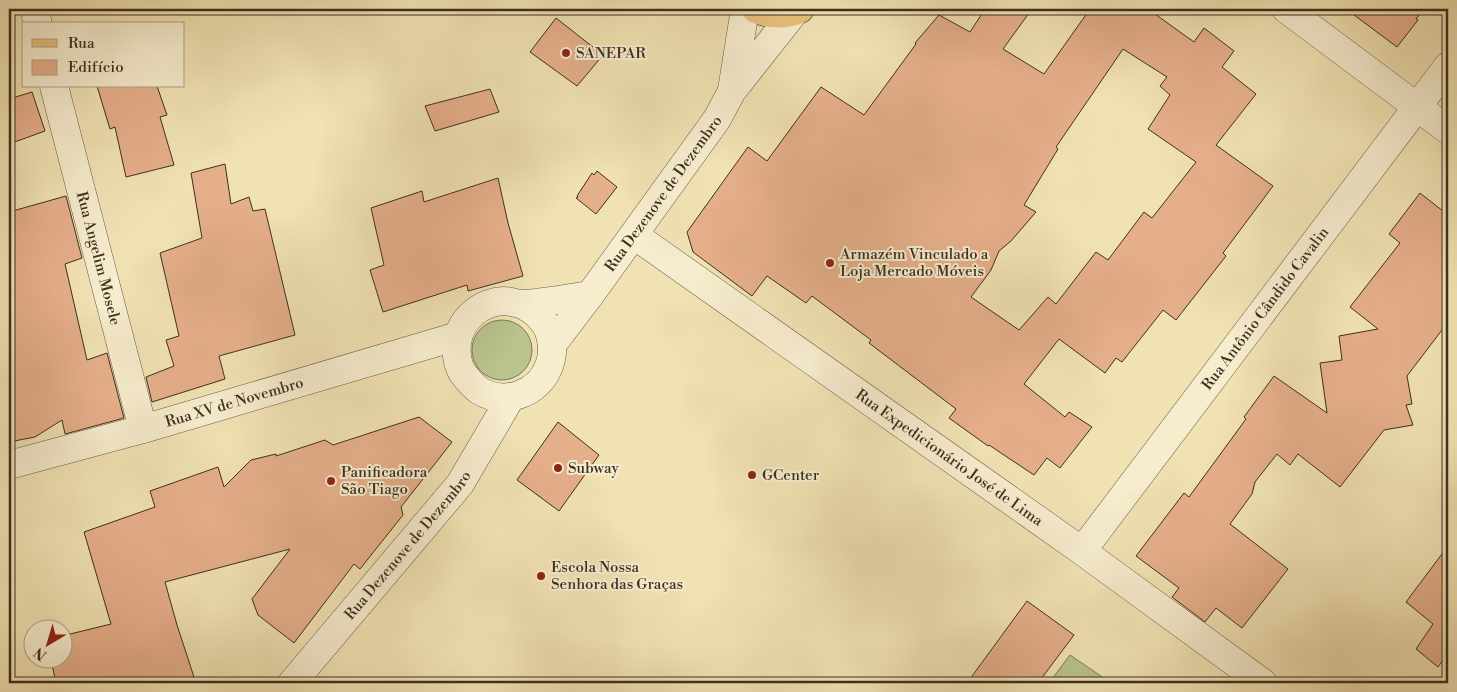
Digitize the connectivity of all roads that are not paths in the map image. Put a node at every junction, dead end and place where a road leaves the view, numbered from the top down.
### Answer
1 (34, 9) edge
2 (745, 9) edge
3 (756, 9) edge
4 (1286, 9) edge
5 (798, 10) edge
6 (37, 22) edge
7 (1448, 66) edge
8 (55, 88) edge
9 (732, 91) junction
10 (1418, 107) junction
11 (1448, 130) edge
12 (634, 235) junction
13 (590, 295) junction
14 (521, 304) junction
15 (458, 336) junction
16 (552, 345) junction
17 (511, 398) junction
18 (143, 429) junction
19 (9, 465) edge
20 (1082, 551) junction
21 (292, 683) edge
22 (1263, 683) edge

1 - 6 street
2 - 9 street, Rua Dezenove de Dezembro
3 - 5 main road
4 - 10 street
5 - 9 street, Rua Dezenove de Dezembro
7 - 10 street, Rua Antônio Cândido Cavalin
8 - 18 street, Rua Angelim Mosele
9 - 12 street, Rua Dezenove de Dezembro
10 - 11 street
10 - 20 street, Rua Antônio Cândido Cavalin
12 - 13 street, Rua Dezenove de Dezembro
12 - 20 street, Rua Expedicionário José de Lima
13 - 14 street
13 - 16 street, Rua Dezenove de Dezembro
14 - 15 street
14 - 16 street
15 - 17 street
15 - 18 street, Rua XV de Novembro
16 - 17 street
17 - 21 street, Rua Dezenove de Dezembro
18 - 19 street, Rua XV de Novembro
20 - 22 street, Rua Expedicionário José de Lima

